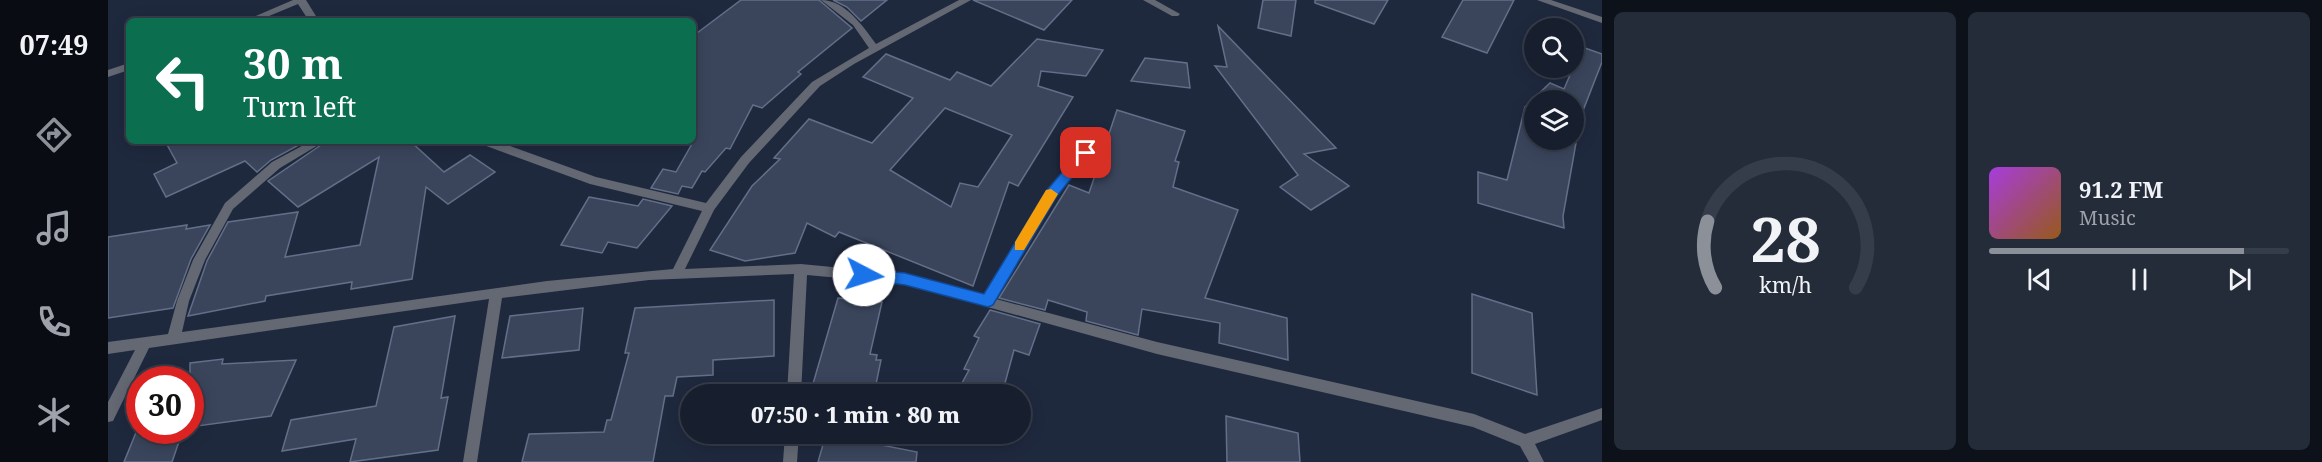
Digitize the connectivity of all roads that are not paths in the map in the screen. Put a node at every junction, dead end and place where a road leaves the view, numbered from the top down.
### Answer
1 (300, 0) edge
2 (826, 0) edge
3 (966, 0) edge
4 (1148, 0) edge
5 (1542, 0) edge
6 (1176, 14) dead end
7 (256, 18) edge
8 (312, 18) edge
9 (1602, 20) edge
10 (875, 50) junction
11 (126, 67) edge
12 (108, 74) edge
13 (314, 144) edge
14 (493, 144) edge
15 (1086, 153) dead end
16 (709, 208) junction
17 (801, 269) junction
18 (677, 273) junction
19 (496, 294) junction
20 (988, 301) junction
21 (173, 340) junction
22 (145, 344) junction
23 (108, 348) edge
24 (795, 384) edge
25 (1602, 414) edge
26 (108, 416) edge
27 (1525, 441) junction
28 (791, 444) edge
29 (470, 462) edge
30 (790, 462) edge
31 (1537, 462) edge

1 - 7 street
1 - 8 street
2 - 10 street
3 - 10 street
4 - 6 street
5 - 9 street
10 - 16 street
11 - 12 street
13 - 21 street
14 - 16 street
15 - 20 street
16 - 18 street
17 - 18 street
17 - 20 street
17 - 24 street
18 - 19 street
19 - 21 street
19 - 29 street
20 - 27 street
21 - 22 street
22 - 23 street
22 - 26 street
25 - 27 street
27 - 31 street
28 - 30 street

